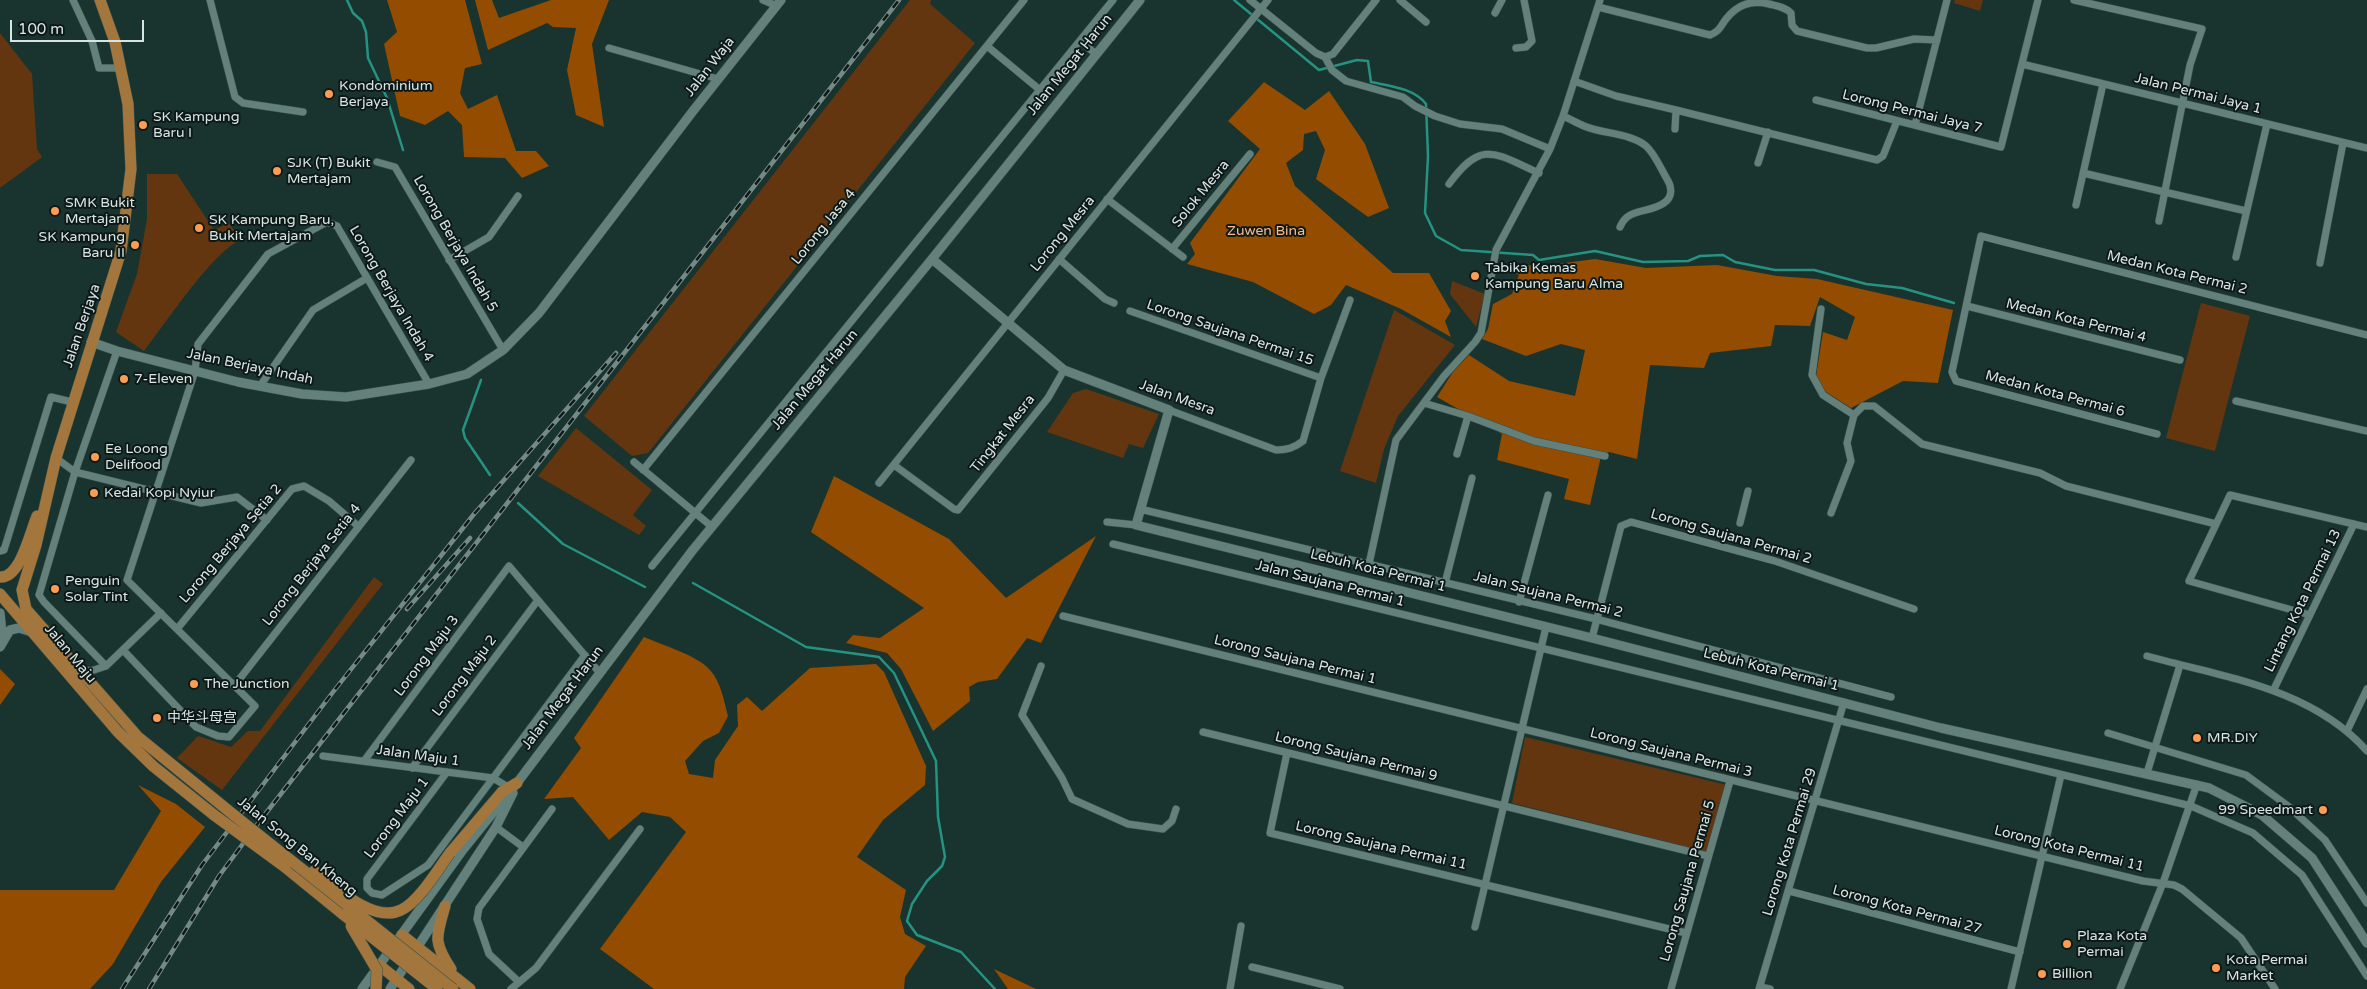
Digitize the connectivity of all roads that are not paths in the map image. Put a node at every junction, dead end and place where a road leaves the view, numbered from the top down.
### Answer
1 (73, 0) edge
2 (100, 0) edge
3 (210, 0) edge
4 (763, 0) edge
5 (1024, 0) edge
6 (1114, 0) edge
7 (1140, 0) edge
8 (1250, 0) edge
9 (1268, 0) edge
10 (1376, 0) edge
11 (1400, 0) edge
12 (1502, 0) edge
13 (1524, 0) edge
14 (1946, 0) edge
15 (2038, 0) edge
16 (2074, 0) edge
17 (779, 3) edge
18 (1599, 4) edge
19 (1258, 11) junction
20 (1495, 13) dead end
21 (1426, 22) dead end
22 (1938, 40) junction
23 (1080, 41) junction
24 (986, 46) junction
25 (609, 48) dead end
26 (1516, 48) dead end
27 (1096, 54) junction
28 (1329, 64) junction
29 (2022, 64) junction
30 (121, 68) junction
31 (718, 79) junction
32 (1574, 81) junction
33 (2104, 84) junction
34 (1040, 90) junction
35 (1816, 100) dead end
36 (2183, 103) junction
37 (1676, 110) junction
38 (303, 112) dead end
39 (1563, 116) junction
40 (1897, 121) junction
41 (2267, 124) junction
42 (1915, 125) junction
43 (1675, 129) dead end
44 (1768, 132) junction
45 (2343, 143) junction
46 (2367, 148) edge
47 (1550, 149) junction
48 (662, 153) joint
49 (1250, 154) dead end
50 (377, 162) dead end
51 (1758, 163) dead end
52 (1539, 173) junction
53 (2083, 173) junction
54 (1449, 184) dead end
55 (2164, 192) junction
56 (518, 196) dead end
57 (1107, 199) junction
58 (2076, 205) dead end
59 (2246, 211) junction
60 (2159, 221) dead end
61 (1620, 227) dead end
62 (1172, 249) junction
63 (1182, 257) dead end
64 (2236, 257) dead end
65 (932, 259) junction
66 (1059, 259) junction
67 (449, 260) junction
68 (2320, 263) dead end
69 (366, 278) junction
70 (1350, 300) dead end
71 (1114, 303) dead end
72 (1967, 306) junction
73 (1821, 309) dead end
74 (1130, 311) dead end
75 (1008, 323) junction
76 (2367, 335) edge
77 (92, 342) junction
78 (503, 350) junction
79 (118, 351) junction
80 (2180, 360) dead end
81 (1064, 370) junction
82 (195, 371) junction
83 (1321, 378) junction
84 (429, 384) junction
85 (260, 386) junction
86 (2236, 401) dead end
87 (72, 402) junction
88 (1424, 403) junction
89 (1169, 410) junction
90 (1854, 415) junction
91 (1468, 416) junction
92 (2367, 431) edge
93 (2157, 434) dead end
94 (1458, 454) dead end
95 (1605, 456) dead end
96 (56, 458) junction
97 (411, 460) dead end
98 (634, 462) dead end
99 (894, 465) junction
100 (644, 470) junction
101 (75, 472) junction
102 (1472, 478) dead end
103 (879, 483) dead end
104 (48, 489) junction
105 (1748, 490) dead end
106 (155, 492) junction
107 (1548, 495) dead end
108 (1140, 509) junction
109 (696, 513) junction
110 (1832, 513) dead end
111 (267, 520) junction
112 (1107, 522) dead end
113 (1740, 523) dead end
114 (2216, 524) junction
115 (2354, 524) junction
116 (1136, 525) junction
117 (358, 526) junction
118 (711, 526) junction
119 (2367, 527) edge
120 (1113, 544) dead end
121 (2, 550) edge
122 (1369, 564) junction
123 (652, 566) dead end
124 (0, 577) edge
125 (1444, 583) junction
126 (0, 594) edge
127 (22, 599) joint
128 (538, 600) junction
129 (1519, 602) junction
130 (1914, 609) dead end
131 (0, 613) edge
132 (161, 613) junction
133 (1063, 616) dead end
134 (2310, 616) junction
135 (1596, 620) junction
136 (1546, 627) junction
137 (177, 629) junction
138 (32, 632) junction
139 (1592, 638) junction
140 (1, 644) edge
141 (1542, 648) junction
142 (123, 650) junction
143 (585, 655) junction
144 (2147, 656) dead end
145 (2180, 665) junction
146 (106, 666) junction
147 (1041, 666) dead end
148 (77, 668) junction
149 (599, 672) junction
150 (234, 686) junction
151 (2274, 689) junction
152 (2367, 689) edge
153 (1891, 697) dead end
154 (1844, 702) junction
155 (1839, 720) junction
156 (122, 728) junction
157 (1522, 728) junction
158 (2347, 731) junction
159 (1203, 732) dead end
160 (2108, 733) dead end
161 (2154, 748) junction
162 (2367, 751) edge
163 (1287, 753) junction
164 (323, 756) dead end
165 (364, 761) junction
166 (412, 768) junction
167 (447, 772) junction
168 (2147, 773) junction
169 (2062, 775) junction
170 (493, 778) junction
171 (1730, 781) junction
172 (2197, 784) junction
173 (513, 785) junction
174 (1816, 800) junction
175 (1504, 805) junction
176 (2191, 806) junction
177 (552, 809) dead end
178 (1176, 809) dead end
179 (235, 816) junction
180 (496, 827) junction
181 (640, 829) dead end
182 (523, 847) junction
183 (1708, 856) junction
184 (2042, 856) junction
185 (367, 879) joint
186 (2163, 883) junction
187 (1486, 884) junction
188 (1789, 891) junction
189 (2367, 903) edge
190 (445, 906) junction
191 (344, 916) junction
192 (1241, 926) dead end
193 (1476, 927) dead end
194 (1686, 933) junction
195 (402, 935) junction
196 (2366, 939) edge
197 (417, 947) junction
198 (2020, 952) junction
199 (380, 965) junction
200 (1252, 967) dead end
201 (2367, 976) edge
202 (396, 978) junction
203 (519, 982) junction
204 (455, 984) edge
205 (1760, 988) edge
206 (362, 989) edge
207 (376, 989) edge
208 (390, 989) edge
209 (409, 989) edge
210 (437, 989) edge
211 (470, 989) edge
212 (511, 989) edge
213 (1230, 989) edge
214 (1340, 989) edge
215 (1671, 989) edge
216 (1770, 989) edge
217 (2011, 989) edge
218 (2120, 989) edge
219 (2275, 989) edge

1 - 30 street
2 - 30 main road, Jalan Berjaya
3 - 38 street
4 - 17 street
5 - 24 street, Lorong Jasa 4
6 - 23 street, Jalan Megat Harun
7 - 27 street, Jalan Megat Harun
8 - 19 street
9 - 19 street, Lorong Mesra
10 - 28 street
11 - 21 street
12 - 20 street
13 - 26 street
14 - 22 street
15 - 29 street
16 - 36 street
17 - 31 street, Jalan Waja
18 - 22 street
18 - 32 street
19 - 28 street
19 - 57 street, Lorong Mesra
22 - 42 street
23 - 27 street
23 - 34 street, Jalan Megat Harun
24 - 34 street
24 - 100 street, Lorong Jasa 4
25 - 31 street
27 - 65 street, Jalan Megat Harun
28 - 47 street
29 - 33 street, Jalan Permai Jaya 1
29 - 42 street, Lorong Permai Jaya 7
30 - 77 main road, Jalan Berjaya
31 - 48 street, Jalan Waja
32 - 37 street
32 - 39 street
33 - 36 street, Jalan Permai Jaya 1
33 - 53 street
34 - 109 street, Jalan Megat Harun
35 - 40 street, Lorong Permai Jaya 7
36 - 41 street, Jalan Permai Jaya 1
36 - 55 street
37 - 43 street
37 - 44 street
39 - 47 street
39 - 61 street
40 - 42 street, Lorong Permai Jaya 7
40 - 44 street
41 - 45 street, Jalan Permai Jaya 1
41 - 59 street
44 - 51 street
45 - 46 street, Jalan Permai Jaya 1
45 - 68 street
47 - 52 street
48 - 78 street, Jalan Berjaya Indah
49 - 62 street, Solok Mesra
50 - 67 street, Lorong Berjaya Indah 5
52 - 54 street
52 - 88 street
53 - 55 street
53 - 58 street
55 - 59 street
55 - 60 street
56 - 67 street
57 - 62 street, Solok Mesra
57 - 66 street, Lorong Mesra
59 - 64 street
62 - 63 street, Solok Mesra
65 - 75 street, Jalan Mesra
65 - 118 street, Jalan Megat Harun
66 - 71 street
66 - 75 street, Lorong Mesra
67 - 78 street, Lorong Berjaya Indah 5
69 - 82 street, Lorong Berjaya Indah 4
69 - 84 street, Lorong Berjaya Indah 4
69 - 85 street
70 - 83 street, Jalan Mesra
72 - 76 street, Medan Kota Permai 2
72 - 80 street, Medan Kota Permai 4
72 - 93 street, Medan Kota Permai 6
73 - 90 street
74 - 83 street, Lorong Saujana Permai 15
75 - 81 street, Jalan Mesra
75 - 99 street, Lorong Mesra
77 - 79 street, Jalan Berjaya Indah
77 - 87 main road, Jalan Berjaya
78 - 84 street, Jalan Berjaya Indah
79 - 82 street, Jalan Berjaya Indah
79 - 101 street
81 - 89 street, Jalan Mesra
81 - 99 street, Tingkat Mesra
82 - 85 street, Jalan Berjaya Indah
82 - 106 street
83 - 89 street, Jalan Mesra
84 - 85 street, Jalan Berjaya Indah
86 - 92 street
87 - 96 main road, Jalan Berjaya
87 - 121 street
88 - 91 street
88 - 122 street
89 - 108 street
90 - 110 street
90 - 114 street
91 - 94 street
91 - 95 street
96 - 101 street
96 - 104 main road, Jalan Berjaya
97 - 117 street, Lorong Berjaya Setia 4
98 - 100 street
99 - 103 street, Lorong Mesra
100 - 109 street
101 - 106 street
101 - 146 street
102 - 125 street
104 - 124 main road
104 - 127 main road, Jalan Berjaya
105 - 113 street
106 - 111 street
106 - 132 street
107 - 129 street
108 - 116 street
108 - 122 street, Jalan Saujana Permai 2
109 - 118 street
109 - 123 street, Jalan Megat Harun
111 - 117 street, Lorong Berjaya Setia 2
111 - 137 street, Lorong Berjaya Setia 2
112 - 116 street, Lebuh Kota Permai 1
114 - 115 street
114 - 134 street
115 - 119 street
115 - 134 street, Lintang Kota Permai 13
116 - 136 street, Lebuh Kota Permai 1
117 - 150 street, Lorong Berjaya Setia 4
118 - 149 street, Jalan Megat Harun
120 - 141 street, Jalan Saujana Permai 1
122 - 125 street, Jalan Saujana Permai 2
125 - 129 street, Jalan Saujana Permai 2
126 - 138 main road, Jalan Maju
127 - 148 main road, Jalan Maju
128 - 143 street
128 - 165 street, Lorong Maju 3
128 - 166 street, Lorong Maju 2
129 - 135 street, Jalan Saujana Permai 2
130 - 135 street, Lorong Saujana Permai 2
131 - 140 street
132 - 137 street
132 - 142 street
133 - 157 street, Lorong Saujana Permai 1
134 - 151 street, Lintang Kota Permai 13
135 - 139 street, Lorong Saujana Permai 2
135 - 153 street, Jalan Saujana Permai 2
136 - 139 street, Lebuh Kota Permai 1
136 - 141 street
137 - 150 street
138 - 140 street
138 - 156 main road, Jalan Maju
139 - 154 street, Lebuh Kota Permai 1
141 - 155 street
141 - 157 street
142 - 146 street
142 - 150 street
143 - 149 street
143 - 170 street, Jalan Megat Harun
144 - 145 street
145 - 151 street
145 - 161 street
146 - 148 street
147 - 178 street
148 - 156 main road, Jalan Maju
149 - 173 street, Jalan Megat Harun
151 - 158 street
152 - 158 street
154 - 155 street, Lorong Kota Permai 29
154 - 168 street, Lebuh Kota Permai 1
155 - 169 street
155 - 174 street, Lorong Kota Permai 29
156 - 179 main road, Jalan Song Ban Kheng
156 - 191 main road, Jalan Song Ban Kheng, bridge
157 - 171 street, Lorong Saujana Permai 3
157 - 175 street
158 - 162 street
159 - 163 street, Lorong Saujana Permai 9
160 - 161 street
161 - 168 street
161 - 189 street
163 - 175 street, Lorong Saujana Permai 9
163 - 187 street, Lorong Saujana Permai 11
164 - 165 street, Jalan Maju 1
165 - 166 street, Jalan Maju 1
166 - 167 street, Jalan Maju 1
167 - 170 street, Jalan Maju 1
167 - 185 street, Lorong Maju 1
168 - 172 street, Lebuh Kota Permai 1
169 - 176 street
169 - 184 street
170 - 173 street, Jalan Maju 1
170 - 185 street, Jalan Megat Harun
171 - 174 street, Lorong Saujana Permai 3
171 - 183 street, Lorong Saujana Permai 5
172 - 176 street
172 - 196 street, Lebuh Kota Permai 1
173 - 179 main road, bridge
173 - 180 street, Jalan Megat Harun
173 - 195 street, Jalan Megat Harun
174 - 184 street, Lorong Kota Permai 11
174 - 188 street, Lorong Kota Permai 29
175 - 183 street, Lorong Saujana Permai 9
175 - 187 street
176 - 186 street
176 - 201 street
177 - 182 street
179 - 204 main road, Jalan Song Ban Kheng, bridge
180 - 182 street
180 - 190 street, Jalan Megat Harun
181 - 203 street
182 - 203 street
183 - 194 street, Lorong Saujana Permai 5
184 - 186 street, Lorong Kota Permai 11
184 - 198 street
186 - 218 street
186 - 219 street, Lorong Kota Permai 11
187 - 193 street
187 - 194 street, Lorong Saujana Permai 11
188 - 198 street, Lorong Kota Permai 27
188 - 205 street, Lorong Kota Permai 29
190 - 197 street, Jalan Megat Harun
190 - 204 main road
191 - 207 main road, bridge
191 - 210 main road, Jalan Song Ban Kheng, bridge
192 - 213 street
194 - 215 street, Lorong Saujana Permai 5
195 - 197 main road
195 - 199 street, Jalan Megat Harun
197 - 202 street, Jalan Megat Harun
197 - 204 main road
198 - 217 street
199 - 202 main road
199 - 206 street, Jalan Megat Harun
200 - 214 street
202 - 208 street, Jalan Megat Harun
202 - 209 main road
203 - 212 street
204 - 211 main road
205 - 216 street

